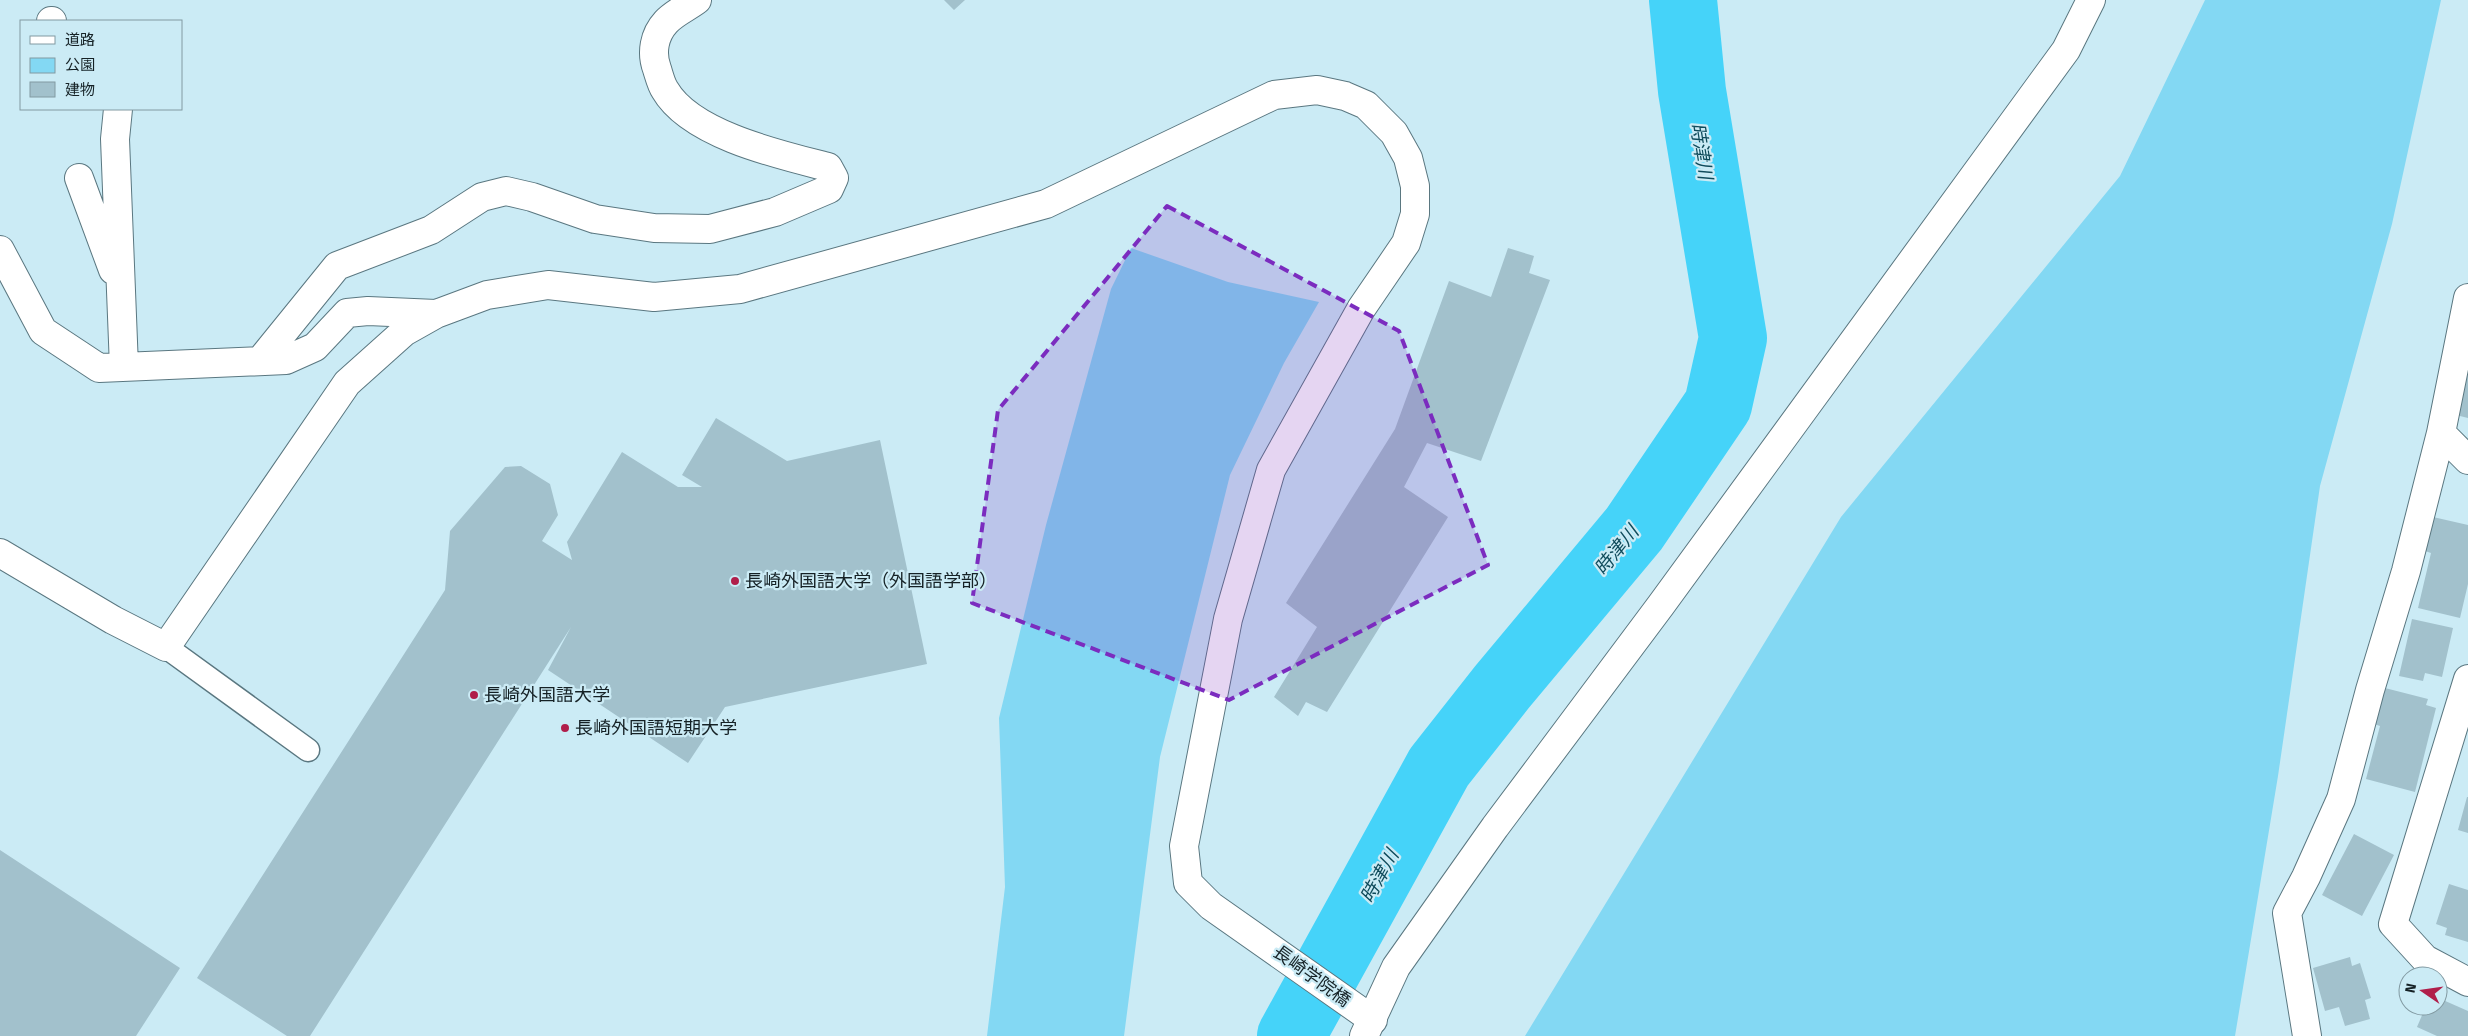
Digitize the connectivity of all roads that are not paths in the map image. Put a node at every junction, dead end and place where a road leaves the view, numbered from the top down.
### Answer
1 (697, 0) edge
2 (2091, 0) edge
3 (118, 110) edge
4 (80, 178) dead end
5 (0, 250) edge
6 (121, 284) junction
7 (2468, 298) edge
8 (436, 314) junction
9 (260, 361) junction
10 (124, 367) junction
11 (2441, 433) junction
12 (2468, 460) edge
13 (0, 553) edge
14 (166, 647) junction
15 (2468, 678) edge
16 (308, 750) dead end
17 (2468, 982) edge
18 (1369, 1028) edge
19 (2307, 1036) edge

1 - 9 street
2 - 18 street
3 - 6 street
4 - 6 street
5 - 10 street
6 - 10 street
7 - 11 street
8 - 9 street
8 - 14 street
8 - 18 street, 長崎学院橋
9 - 10 street
11 - 12 street
11 - 19 street
13 - 14 street
14 - 16 lane
15 - 17 street

